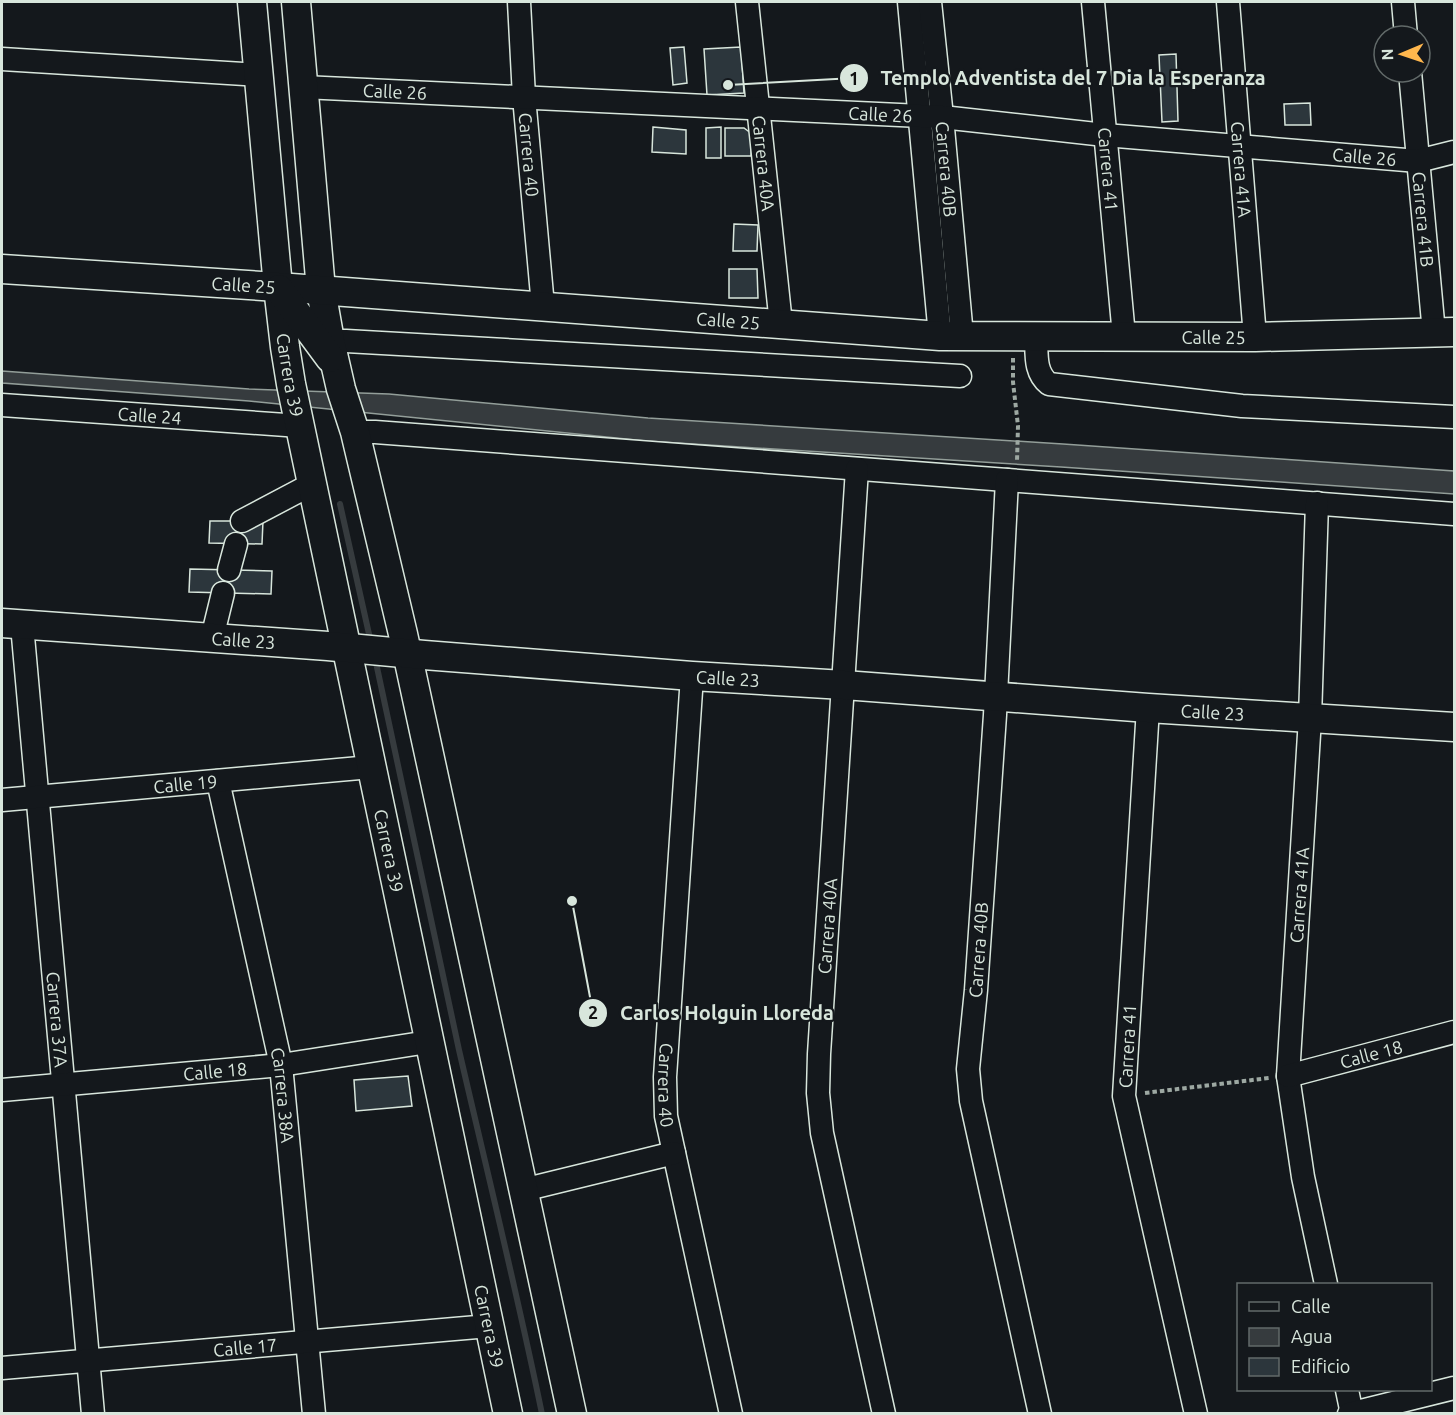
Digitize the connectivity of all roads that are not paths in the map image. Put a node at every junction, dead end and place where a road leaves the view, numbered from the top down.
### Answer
1 (252, 2) edge
2 (296, 2) edge
3 (519, 2) edge
4 (747, 2) edge
5 (909, 2) edge
6 (930, 2) edge
7 (1093, 2) edge
8 (1228, 2) edge
9 (1403, 2) edge
10 (1405, 24) edge
11 (2, 59) edge
12 (259, 75) junction
13 (1411, 84) edge
14 (303, 87) junction
15 (524, 96) junction
16 (758, 108) junction
17 (931, 116) junction
18 (1105, 135) junction
19 (1239, 146) junction
20 (1455, 152) edge
21 (1418, 161) junction
22 (2, 269) edge
23 (278, 287) junction
24 (321, 290) junction
25 (543, 306) junction
26 (781, 324) junction
27 (1444, 333) edge
28 (951, 336) junction
29 (1024, 336) junction
30 (1124, 336) junction
31 (1255, 337) junction
32 (330, 358) junction
33 (960, 376) dead end
34 (2, 405) edge
35 (1455, 417) edge
36 (299, 420) junction
37 (353, 424) junction
38 (857, 469) junction
39 (1012, 474) junction
40 (312, 484) junction
41 (1317, 503) junction
42 (1455, 514) edge
43 (242, 521) dead end
44 (236, 544) dead end
45 (229, 570) dead end
46 (223, 593) dead end
47 (12, 624) edge
48 (212, 638) junction
49 (356, 649) junction
50 (403, 653) junction
51 (692, 676) junction
52 (844, 685) junction
53 (996, 695) junction
54 (1148, 708) junction
55 (1310, 718) junction
56 (1455, 727) edge
57 (371, 767) junction
58 (218, 782) junction
59 (37, 797) junction
60 (2, 800) edge
61 (1455, 1032) edge
62 (429, 1042) junction
63 (281, 1065) junction
64 (1288, 1076) junction
65 (63, 1084) junction
66 (2, 1090) edge
67 (674, 1153) junction
68 (523, 1190) junction
69 (1326, 1283) edge
70 (489, 1326) junction
71 (308, 1342) junction
72 (88, 1360) junction
73 (2, 1368) edge
74 (1455, 1388) edge
75 (1347, 1391) edge
76 (93, 1413) edge
77 (314, 1413) edge
78 (508, 1413) edge
79 (572, 1413) edge
80 (731, 1413) edge
81 (884, 1413) edge
82 (1040, 1413) edge
83 (1196, 1413) edge
84 (1351, 1413) edge

1 - 12 main road, Carrera 39
2 - 14 main road, Carrera 39
3 - 15 street, Carrera 40
4 - 16 street, Carrera 40A
5 - 17 street, Carrera 40B
6 - 17 street, Carrera 40B
7 - 18 street, Carrera 41
8 - 19 street, Carrera 41A
9 - 10 street
11 - 12 street
12 - 23 main road, Carrera 39
13 - 21 street, Carrera 41B
14 - 15 street, Calle 26
14 - 24 main road, Carrera 39
15 - 16 street, Calle 26
15 - 25 street, Carrera 40
16 - 17 street, Calle 26
16 - 26 street, Carrera 40A
17 - 18 street, Calle 26
17 - 28 street, Carrera 40B
18 - 19 street, Calle 26
18 - 30 street, Carrera 41
19 - 21 street, Calle 26
19 - 31 street, Carrera 41A
20 - 21 street, Calle 26
21 - 27 street, Carrera 41B
22 - 23 main road, Calle 25
23 - 24 main road, Calle 25
23 - 32 main road, Carrera 39
23 - 36 main road, Carrera 39
24 - 25 main road, Calle 25
24 - 32 main road, Carrera 39
25 - 26 main road, Calle 25
26 - 28 main road, Calle 25
27 - 31 main road, Calle 25
28 - 29 main road, Calle 25
29 - 30 main road, Calle 25
29 - 35 street
30 - 31 main road, Calle 25
32 - 33 street
32 - 37 main road, Carrera 39
34 - 36 street, Calle 24
36 - 40 main road, Carrera 39
37 - 38 street
37 - 50 main road, Carrera 39
38 - 39 street
38 - 52 street, Carrera 40A
39 - 41 street
39 - 53 street, Carrera 40B
40 - 43 street
40 - 49 main road, Carrera 39
41 - 42 street
41 - 55 street, Carrera 41A
44 - 45 street
46 - 48 street
47 - 48 main road, Calle 23
47 - 59 street, Carrera 37A
48 - 49 main road, Calle 23
49 - 50 main road, Calle 23
49 - 57 main road, Carrera 39
50 - 51 main road, Calle 23
50 - 68 main road, Carrera 39
51 - 52 main road, Calle 23
51 - 67 street, Carrera 40
52 - 53 main road, Calle 23
52 - 81 street, Carrera 40A
53 - 54 main road, Calle 23
53 - 82 street, Carrera 40B
54 - 55 main road, Calle 23
54 - 83 street, Carrera 41
55 - 56 main road, Calle 23
55 - 64 street, Carrera 41A
57 - 58 street, Calle 19
57 - 62 main road, Carrera 39
58 - 59 street, Calle 19
58 - 63 street, Carrera 38A
59 - 60 street, Calle 19
59 - 65 street, Carrera 37A
61 - 64 street, Calle 18
62 - 63 street, Calle 18
62 - 70 main road, Carrera 39
63 - 65 street, Calle 18
63 - 71 street, Carrera 38A
64 - 69 street, Carrera 41A
65 - 66 street, Calle 18
65 - 72 street, Carrera 37A
67 - 68 street
67 - 80 street, Carrera 40
68 - 79 main road, Carrera 39
70 - 71 street, Calle 17
70 - 78 main road, Carrera 39
71 - 72 street, Calle 17
71 - 77 street, Carrera 38A
72 - 73 street, Calle 17
72 - 76 street, Carrera 37A
74 - 84 street
75 - 84 street

